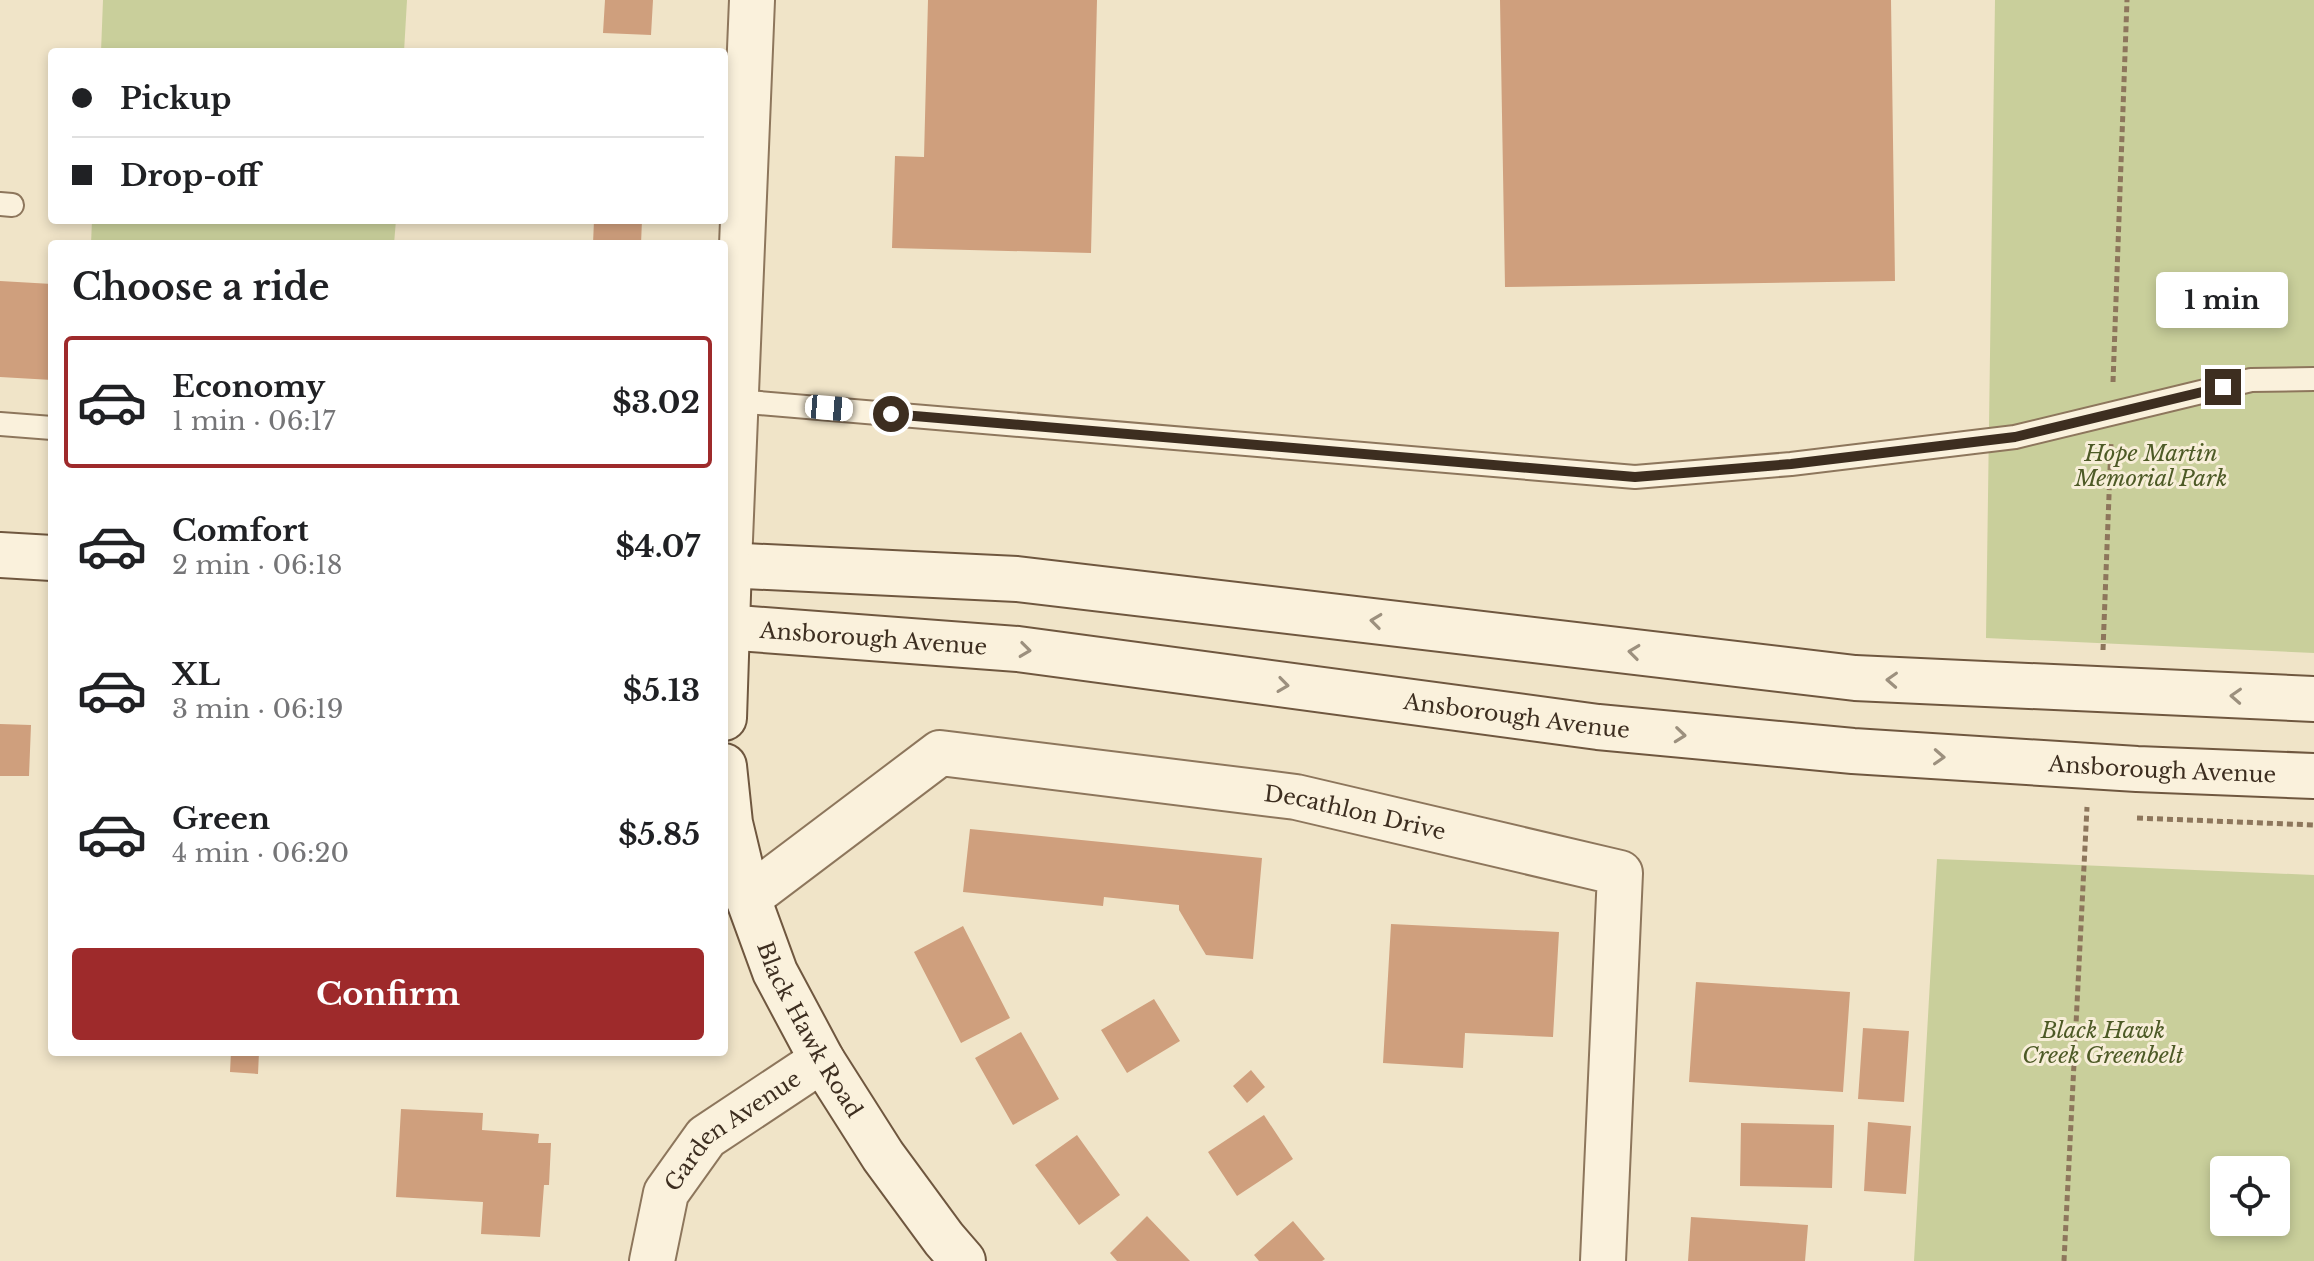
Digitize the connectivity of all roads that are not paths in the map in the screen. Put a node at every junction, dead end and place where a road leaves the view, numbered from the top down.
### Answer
1 (752, 0) edge
2 (2314, 379) edge
3 (732, 415) edge
4 (0, 424) edge
5 (48, 428) edge
6 (728, 514) edge
7 (0, 555) edge
8 (48, 558) edge
9 (728, 564) edge
10 (728, 628) edge
11 (2314, 699) edge
12 (2314, 776) edge
13 (728, 804) edge
14 (748, 898) junction
15 (822, 1060) junction
16 (652, 1261) edge
17 (963, 1261) edge
18 (1603, 1261) edge

1 - 3 main road
2 - 3 lane
3 - 6 main road
4 - 5 lane
7 - 8 main road
11 -> 9 main road
10 -> 12 main road, Ansborough Avenue
13 - 14 main road, Black Hawk Road
14 - 15 main road, Black Hawk Road
14 - 18 main road, Decathlon Drive
15 - 16 main road, Garden Avenue
15 - 17 main road, Black Hawk Road

